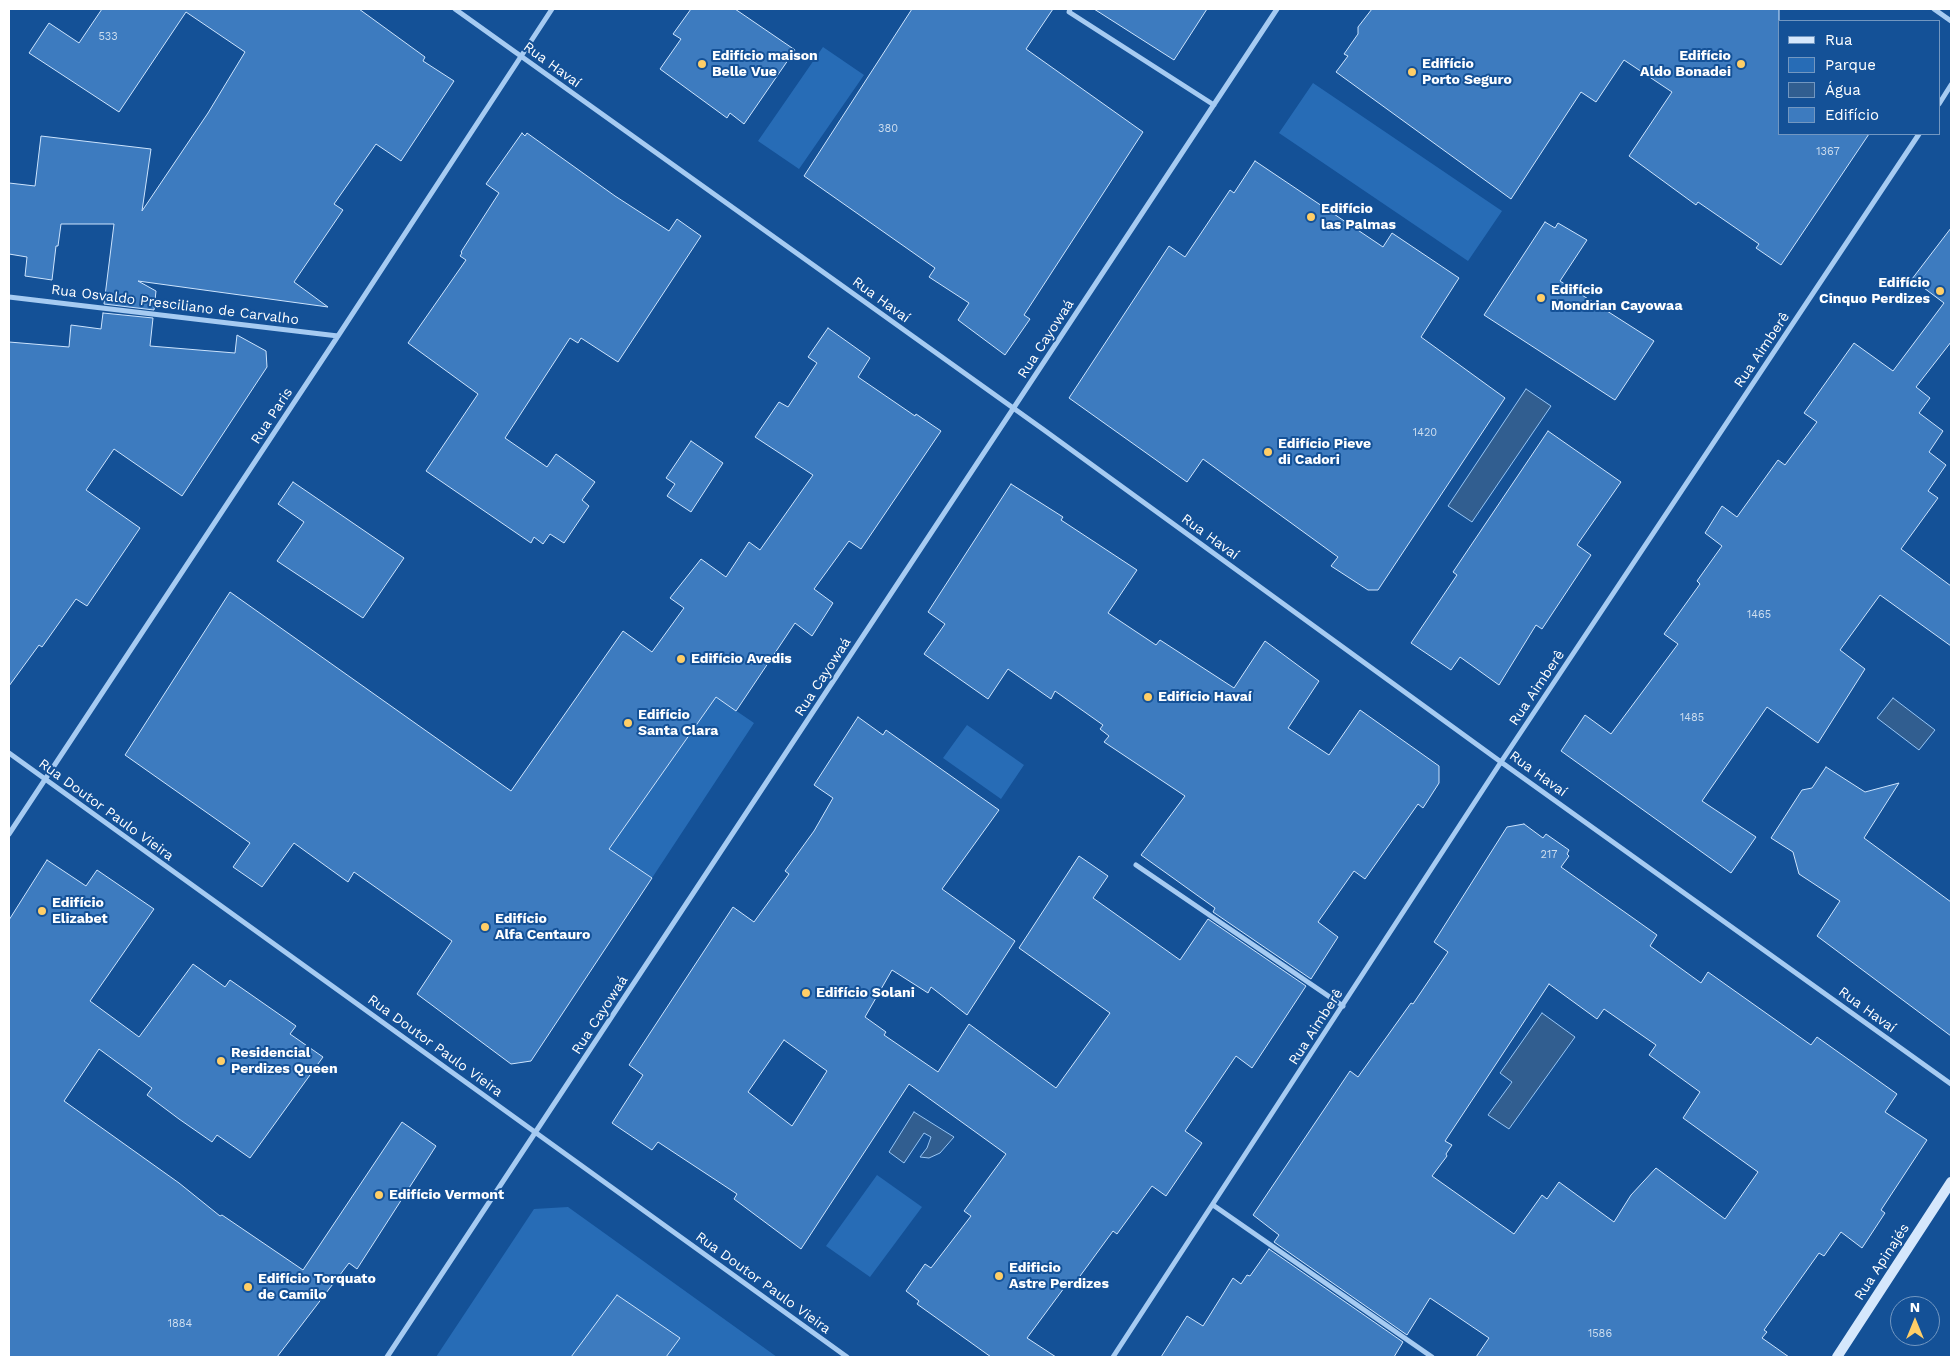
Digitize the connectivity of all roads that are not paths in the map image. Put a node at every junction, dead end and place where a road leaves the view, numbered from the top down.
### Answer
1 (455, 9) edge
2 (552, 9) edge
3 (1070, 9) edge
4 (1277, 9) edge
5 (1934, 9) edge
6 (1951, 21) edge
7 (520, 56) junction
8 (1951, 85) edge
9 (1940, 102) edge
10 (1214, 105) junction
11 (1918, 135) edge
12 (9, 297) edge
13 (338, 336) junction
14 (1013, 409) junction
15 (9, 754) edge
16 (1501, 762) junction
17 (45, 780) junction
18 (9, 834) edge
19 (1136, 865) dead end
20 (1342, 1006) junction
21 (1951, 1084) edge
22 (536, 1133) junction
23 (1951, 1182) edge
24 (1212, 1205) junction
25 (387, 1357) edge
26 (847, 1357) edge
27 (1113, 1357) edge
28 (1432, 1357) edge
29 (1836, 1357) edge

1 - 7 street, Rua Havaí
2 - 7 street, Rua Paris
3 - 10 street
4 - 10 street, Rua Cayowaá
5 - 6 street
7 - 13 street, Rua Paris
7 - 14 street, Rua Havaí
8 - 9 street
10 - 14 street, Rua Cayowaá
11 - 16 street, Rua Aimberê
12 - 13 street, Rua Osvaldo Presciliano de Carvalho
13 - 17 street, Rua Paris
14 - 16 street, Rua Havaí
14 - 22 street, Rua Cayowaá
15 - 17 street, Rua Doutor Paulo Vieira
16 - 20 street, Rua Aimberê
16 - 21 street, Rua Havaí
17 - 18 street, Rua Paris
17 - 22 street, Rua Doutor Paulo Vieira
19 - 20 street
20 - 24 street, Rua Aimberê
22 - 25 street, Rua Cayowaá
22 - 26 street, Rua Doutor Paulo Vieira
23 - 29 street, Rua Apinajés
24 - 27 street, Rua Aimberê
24 - 28 street

